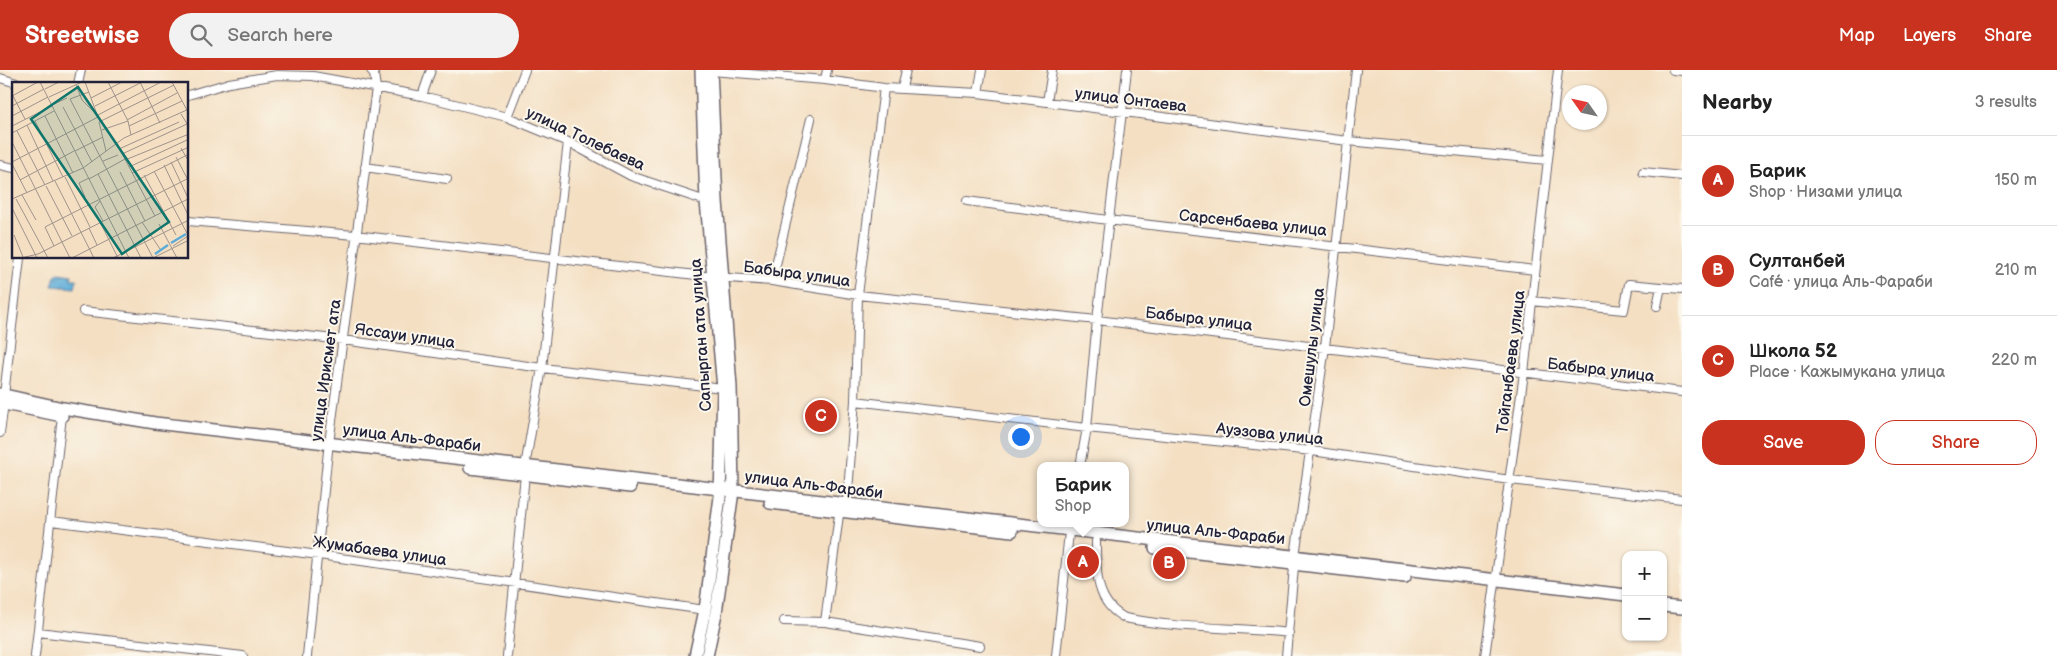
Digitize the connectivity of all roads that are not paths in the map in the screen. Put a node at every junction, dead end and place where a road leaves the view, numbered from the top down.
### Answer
1 (371, 70) edge
2 (431, 70) edge
3 (525, 70) edge
4 (708, 70) edge
5 (827, 70) edge
6 (906, 70) edge
7 (982, 70) edge
8 (1052, 70) edge
9 (1127, 70) edge
10 (1356, 70) edge
11 (1558, 70) edge
12 (1672, 70) edge
13 (1682, 71) edge
14 (772, 73) edge
15 (0, 78) edge
16 (825, 80) junction
17 (13, 82) edge
18 (376, 88) junction
19 (884, 88) junction
20 (902, 88) junction
21 (978, 93) junction
22 (189, 94) edge
23 (422, 96) junction
24 (1047, 102) junction
25 (1120, 112) junction
26 (508, 117) junction
27 (811, 119) dead end
28 (1348, 141) junction
29 (568, 142) junction
30 (1547, 160) junction
31 (365, 167) junction
32 (1643, 172) dead end
33 (1682, 176) edge
34 (447, 179) dead end
35 (706, 201) junction
36 (967, 201) dead end
37 (1108, 220) junction
38 (189, 221) edge
39 (355, 235) junction
40 (1337, 245) junction
41 (20, 259) edge
42 (555, 259) junction
43 (1535, 270) junction
44 (718, 277) junction
45 (772, 281) junction
46 (1661, 287) junction
47 (1682, 289) edge
48 (858, 296) junction
49 (1532, 301) junction
50 (1657, 306) dead end
51 (83, 311) dead end
52 (1097, 320) junction
53 (343, 340) junction
54 (1325, 347) junction
55 (542, 368) junction
56 (1524, 373) junction
57 (723, 388) junction
58 (1682, 392) edge
59 (2, 399) edge
60 (855, 400) junction
61 (62, 416) junction
62 (1087, 428) junction
63 (0, 433) edge
64 (328, 448) junction
65 (1312, 451) junction
66 (1081, 462) edge
67 (525, 471) junction
68 (1510, 480) junction
69 (726, 494) junction
70 (1682, 499) edge
71 (842, 506) junction
72 (51, 521) junction
73 (1037, 527) edge
74 (1041, 527) edge
75 (1069, 530) edge
76 (1096, 541) junction
77 (319, 555) junction
78 (1295, 561) junction
79 (515, 584) junction
80 (1494, 584) junction
81 (1622, 595) edge
82 (1667, 599) edge
83 (1622, 601) edge
84 (1682, 601) edge
85 (1667, 606) edge
86 (1682, 608) edge
87 (705, 610) junction
88 (784, 621) dead end
89 (825, 622) junction
90 (38, 632) junction
91 (1289, 633) junction
92 (980, 646) dead end
93 (35, 656) edge
94 (243, 656) edge
95 (307, 656) edge
96 (507, 656) edge
97 (695, 656) edge
98 (707, 656) edge
99 (1056, 656) edge
100 (1286, 656) edge
101 (1485, 656) edge

1 - 18 street
2 - 23 street
3 - 26 street
4 - 14 street, улица Онтаева
4 - 35 main road, Сапырган ата улица
4 - 44 main road, Сапырган ата улица
5 - 16 street
6 - 20 street
7 - 21 street
8 - 24 street
9 - 25 street
10 - 28 street, Омешулы улица
11 - 30 street, Тойганбаева улица
12 - 13 street
14 - 16 street, улица Онтаева
15 - 17 street
16 - 19 street, улица Онтаева
18 - 22 street, улица Толебаева
18 - 23 street, улица Толебаева
18 - 31 street, улица Ирисмет ата
19 - 20 street, улица Онтаева
19 - 48 street
20 - 21 street, улица Онтаева
21 - 24 street, улица Онтаева
23 - 26 street, улица Толебаева
24 - 25 street, улица Онтаева
25 - 28 street, улица Онтаева
25 - 37 street
26 - 29 street, улица Толебаева
27 - 45 street
28 - 30 street, улица Онтаева
28 - 40 street, Омешулы улица
29 - 35 street, улица Толебаева
29 - 42 street
30 - 43 street, Тойганбаева улица
31 - 34 street
31 - 39 street, улица Ирисмет ата
32 - 33 street
35 - 44 main road, Сапырган ата улица
36 - 37 street, Сарсенбаева улица
37 - 40 street, Сарсенбаева улица
37 - 52 street
38 - 39 street, Бабыра улица
39 - 42 street, Бабыра улица
39 - 53 street, улица Ирисмет ата
40 - 43 street, Сарсенбаева улица
40 - 54 street, Омешулы улица
41 - 59 street
42 - 44 street, Бабыра улица
42 - 55 street
43 - 49 street, Тойганбаева улица
44 - 45 street, Бабыра улица
44 - 57 main road, Сапырган ата улица
44 - 69 main road, Сапырган ата улица
45 - 48 street, Бабыра улица
46 - 47 street
46 - 49 street
46 - 50 street
48 - 52 street, Бабыра улица
48 - 60 street
49 - 56 street, Тойганбаева улица
51 - 53 street, Яссауи улица
52 - 54 street, Бабыра улица
52 - 62 street
53 - 55 street, Яссауи улица
53 - 64 street, улица Ирисмет ата
54 - 56 street, Бабыра улица
54 - 65 street, Омешулы улица
55 - 57 street, Яссауи улица
55 - 67 street
56 - 58 street, Бабыра улица
56 - 68 street, Тойганбаева улица
57 - 69 main road, Сапырган ата улица
59 - 61 main road, улица Аль-Фараби
59 - 63 street
59 - 64 main road, улица Аль-Фараби
60 - 62 street, Ауэзова улица
60 - 71 street
61 - 64 main road, улица Аль-Фараби
61 - 72 street
62 - 65 street, Ауэзова улица
62 - 66 street
64 - 67 main road, улица Аль-Фараби
64 - 77 street, улица Ирисмет ата
65 - 68 street, Ауэзова улица
65 - 78 street, Омешулы улица
67 - 69 main road, улица Аль-Фараби
67 - 79 street
68 - 70 street, Ауэзова улица
68 - 80 street, Тойганбаева улица
69 - 71 main road, улица Аль-Фараби
69 - 87 main road, Сапырган ата улица
69 - 98 main road, Сапырган ата улица
71 - 73 main road, улица Аль-Фараби
71 - 89 street
72 - 77 street, Жумабаева улица
72 - 90 street
74 - 75 main road, улица Аль-Фараби
75 - 76 main road, улица Аль-Фараби
75 - 78 main road, улица Аль-Фараби
75 - 99 street
76 - 78 main road, улица Аль-Фараби
76 - 91 street
77 - 79 street, Жумабаева улица
77 - 95 street, улица Ирисмет ата
78 - 80 main road, улица Аль-Фараби
78 - 91 street, Омешулы улица
79 - 87 street, Жумабаева улица
79 - 96 street
80 - 81 main road, улица Аль-Фараби
80 - 83 main road, улица Аль-Фараби
80 - 101 street, Тойганбаева улица
82 - 84 main road
85 - 86 main road
87 - 97 main road, Сапырган ата улица
88 - 89 street
89 - 92 street
90 - 93 street
90 - 94 street
91 - 100 street, Омешулы улица

